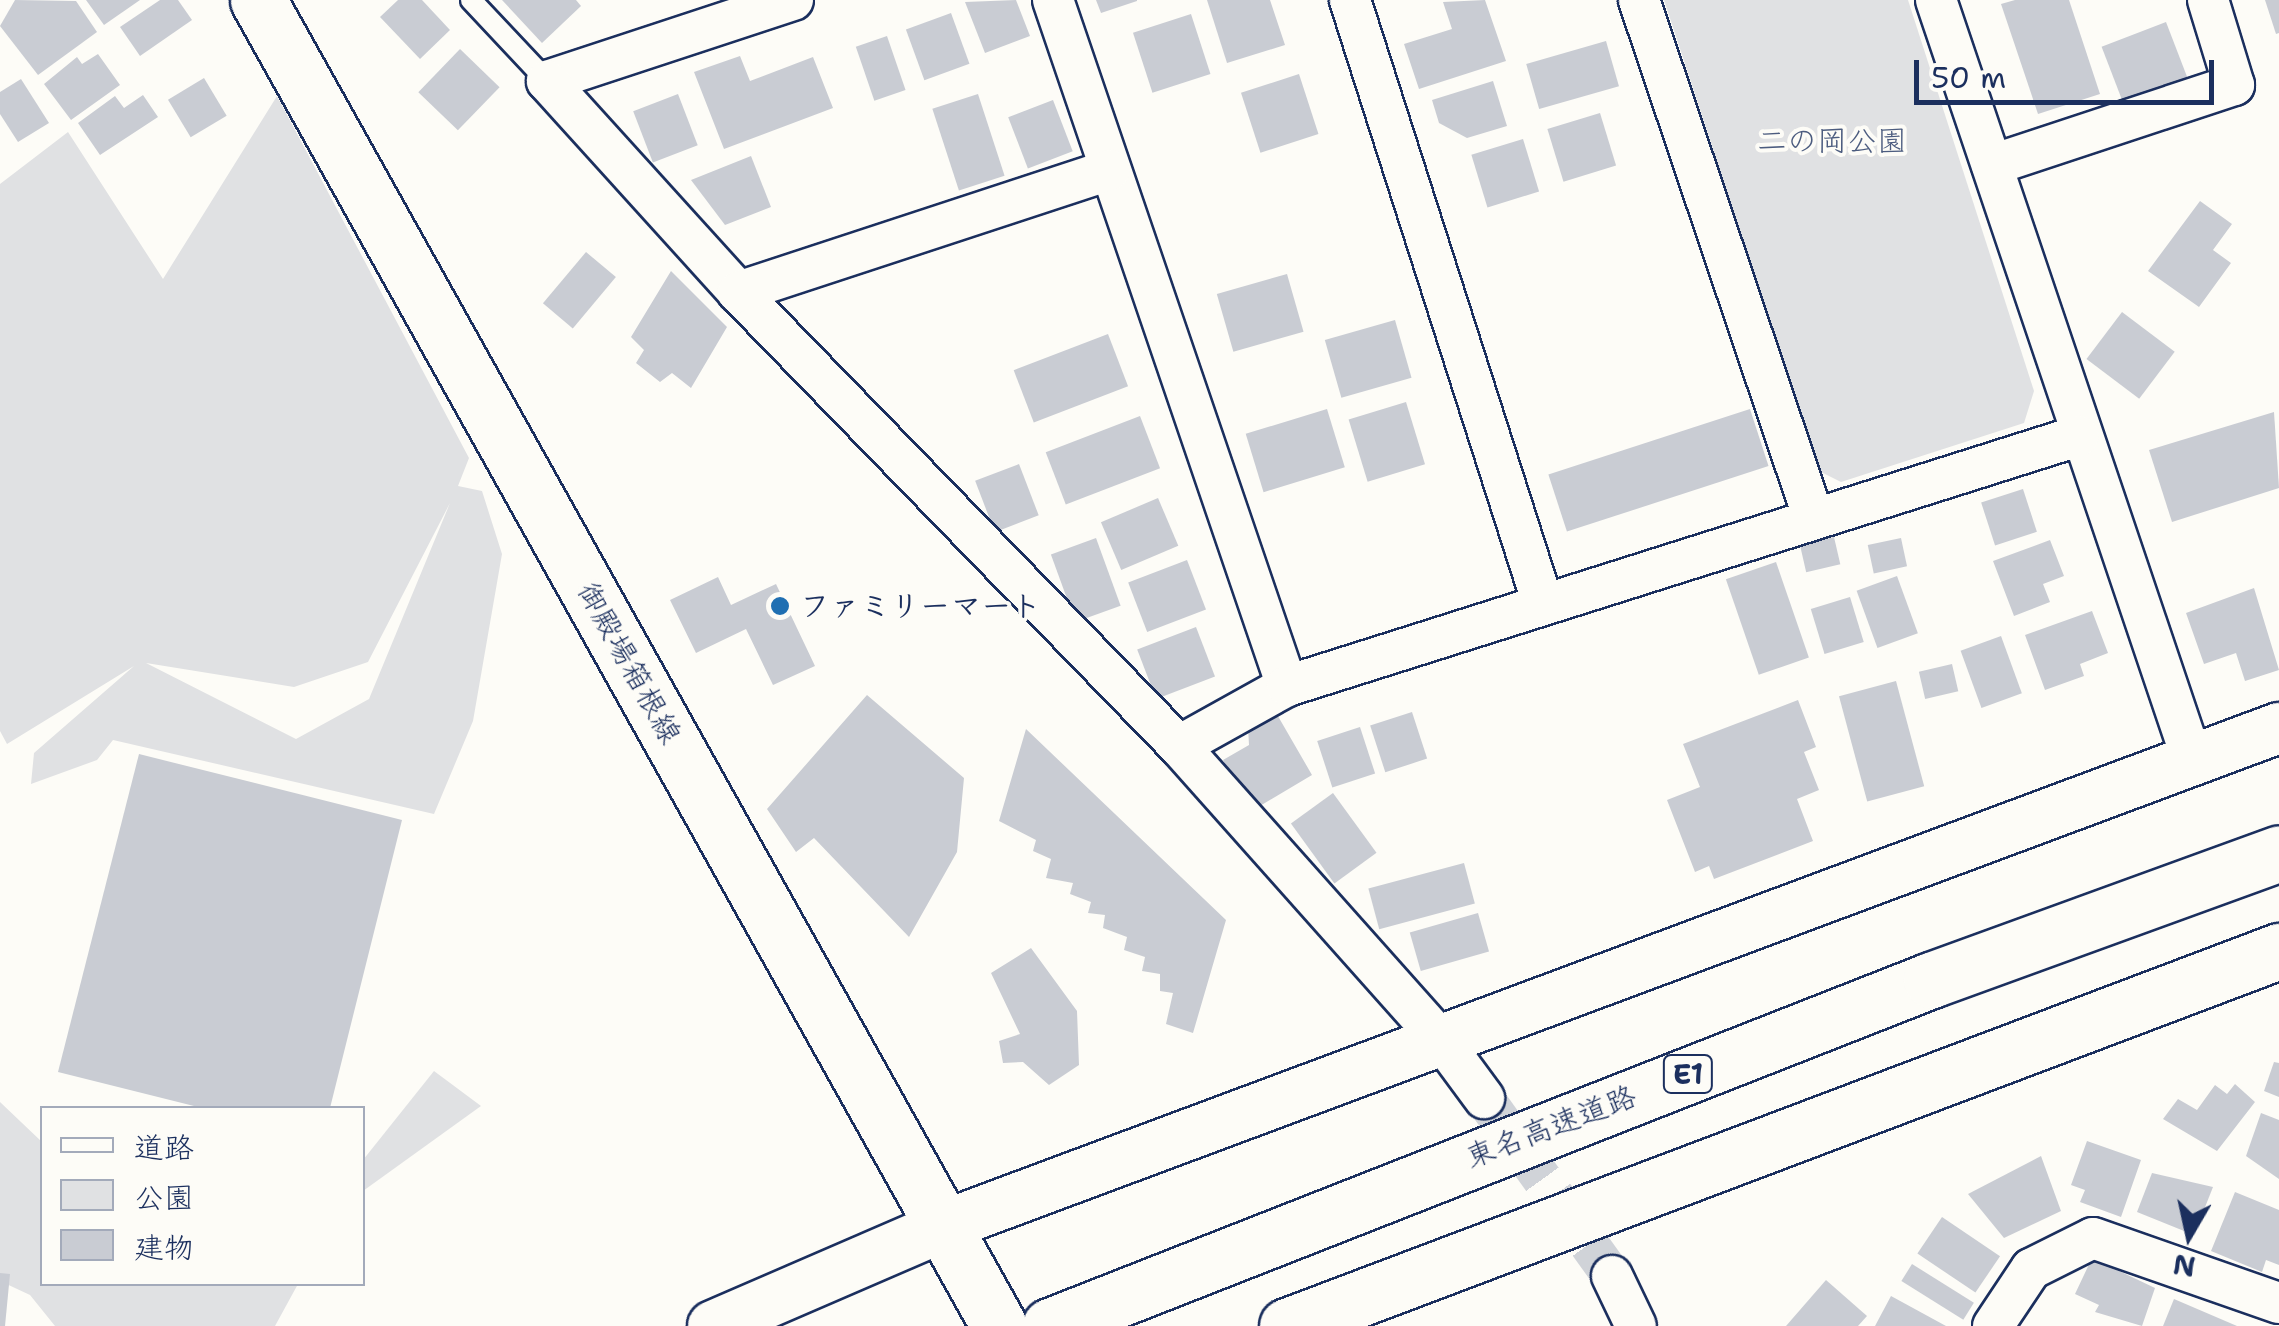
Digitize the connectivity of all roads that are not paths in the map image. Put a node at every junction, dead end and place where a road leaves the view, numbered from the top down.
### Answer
1 (258, 0) edge
2 (471, 0) edge
3 (793, 0) edge
4 (1053, 0) edge
5 (1350, 0) edge
6 (1640, 0) edge
7 (1936, 0) edge
8 (2208, 0) edge
9 (547, 81) junction
10 (1992, 165) junction
11 (1109, 170) junction
12 (738, 292) junction
13 (2078, 436) junction
14 (1813, 516) junction
15 (1543, 604) junction
16 (1287, 686) junction
17 (2279, 728) edge
18 (1178, 746) junction
19 (2192, 759) junction
20 (2279, 853) edge
21 (2279, 951) edge
22 (1442, 1041) junction
23 (1484, 1098) tunnel mouth
24 (946, 1225) junction
25 (1612, 1276) tunnel mouth
26 (2279, 1303) edge
27 (2279, 1316) edge
28 (713, 1326) edge
29 (1000, 1326) edge
30 (1050, 1326) edge
31 (1286, 1326) edge
32 (1636, 1326) edge
33 (1993, 1326) edge
34 (2274, 1326) edge

1 - 24 main road, 御殿場箱根線
2 - 9 lane
3 - 9 street
4 - 11 street
5 - 15 street
6 - 14 street
7 - 10 street
8 - 10 street
9 - 12 street
10 - 13 street
11 - 12 street
11 - 16 street
12 - 18 street
13 - 14 street
13 - 19 street
14 - 15 street
15 - 16 street
16 - 18 street
17 - 19 street
18 - 22 street
19 - 22 street
20 - 30 main road, 東名高速道路 / E1
21 - 31 main road
22 - 23 street
22 - 24 street
24 - 28 street
24 - 29 main road, 御殿場箱根線
25 - 32 street
26 - 33 street
27 - 34 street

